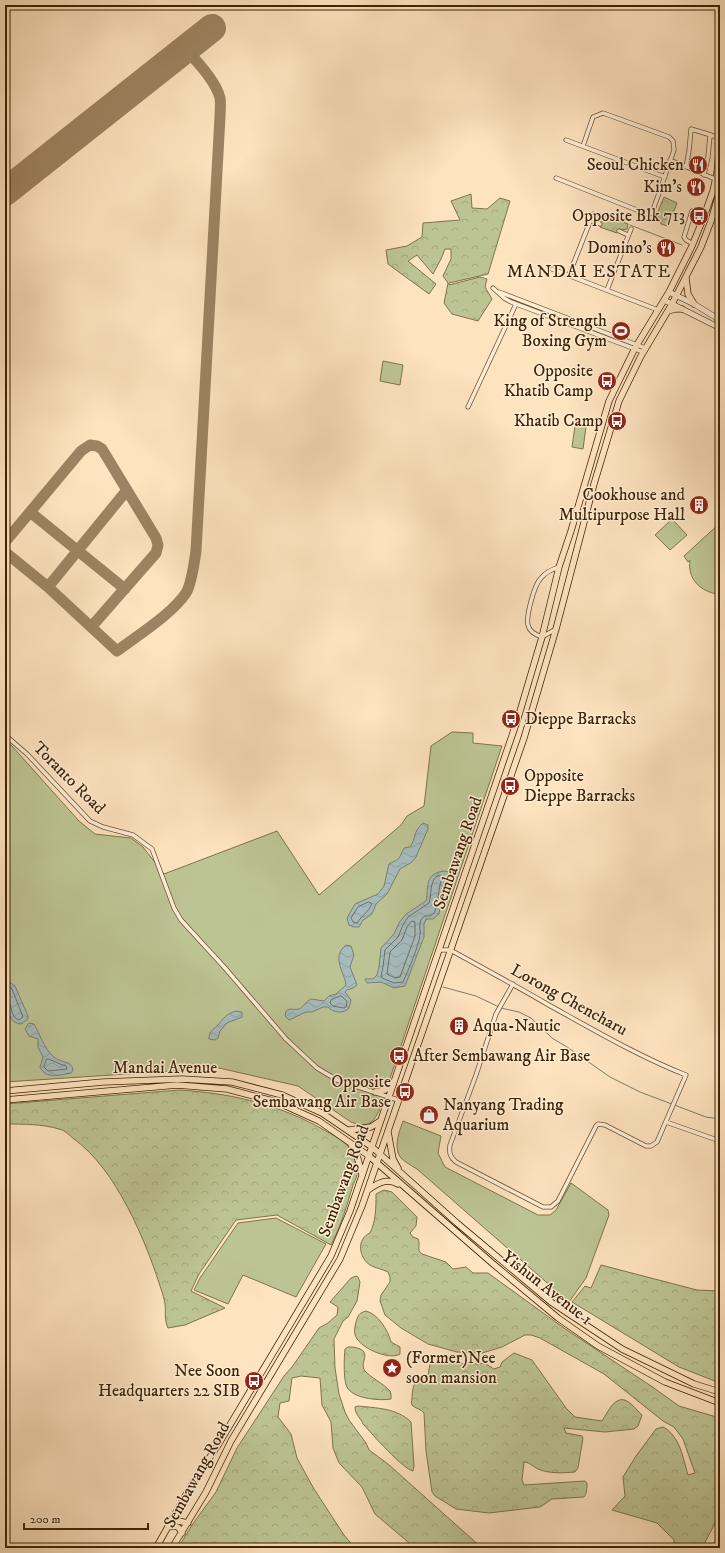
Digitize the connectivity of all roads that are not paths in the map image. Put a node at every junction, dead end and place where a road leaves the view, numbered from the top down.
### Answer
1 (710, 135) junction
2 (720, 136) edge
3 (566, 140) dead end
4 (720, 140) edge
5 (583, 146) junction
6 (670, 160) junction
7 (686, 167) junction
8 (704, 175) junction
9 (665, 177) junction
10 (556, 178) dead end
11 (716, 179) junction
12 (720, 190) edge
13 (692, 210) dead end
14 (593, 214) dead end
15 (590, 220) junction
16 (600, 224) dead end
17 (631, 229) dead end
18 (619, 231) dead end
19 (628, 235) junction
20 (693, 244) junction
21 (552, 268) dead end
22 (569, 275) junction
23 (686, 278) junction
24 (607, 290) junction
25 (669, 292) junction
26 (676, 296) junction
27 (664, 300) junction
28 (516, 304) junction
29 (672, 304) junction
30 (694, 304) junction
31 (682, 309) junction
32 (658, 310) junction
33 (668, 312) junction
34 (720, 320) edge
35 (720, 328) edge
36 (624, 342) junction
37 (636, 346) junction
38 (644, 350) junction
39 (468, 407) dead end
40 (559, 567) junction
41 (556, 629) junction
42 (542, 637) junction
43 (5, 735) edge
44 (439, 950) junction
45 (450, 950) junction
46 (513, 984) junction
47 (394, 1081) junction
48 (5, 1091) edge
49 (375, 1092) junction
50 (389, 1096) junction
51 (5, 1100) edge
52 (398, 1100) junction
53 (381, 1119) junction
54 (666, 1122) junction
55 (349, 1130) junction
56 (388, 1130) junction
57 (720, 1141) edge
58 (351, 1143) junction
59 (372, 1147) junction
60 (380, 1154) junction
61 (369, 1156) junction
62 (377, 1163) junction
63 (400, 1172) junction
64 (362, 1178) junction
65 (407, 1188) junction
66 (368, 1190) junction
67 (720, 1392) edge
68 (720, 1403) edge
69 (176, 1513) junction
70 (188, 1523) junction
71 (168, 1527) junction
72 (182, 1532) junction
73 (720, 1540) edge
74 (156, 1548) edge
75 (172, 1548) edge
76 (715, 1548) edge

1 - 2 street
1 - 7 street
1 - 8 street
3 - 5 street
4 - 11 main road, Sembawang Road
5 - 6 street
5 - 9 street
6 - 7 street
6 - 9 street
7 - 8 street
8 - 11 street
9 - 10 street
11 - 20 main road, Sembawang Road
12 - 23 main road, Sembawang Road
13 - 20 street
14 - 15 street
15 - 16 street
15 - 22 street
17 - 19 street
18 - 19 street
19 - 24 street
20 - 25 main road, Sembawang Road
21 - 22 street
22 - 24 street
23 - 26 main road, Sembawang Road
23 - 30 main road
24 - 32 street
25 - 26 main road
25 - 27 main road, Sembawang Road
26 - 29 main road, Sembawang Road
26 - 30 main road
27 - 29 main road
27 - 32 main road, Sembawang Road
28 - 36 street
28 - 36 street
28 - 39 street
29 - 31 main road
29 - 33 main road, Sembawang Road
30 - 34 main road
31 - 33 main road
31 - 35 main road
32 - 37 main road, Sembawang Road
33 - 38 main road, Sembawang Road
36 - 37 street
37 - 38 street
37 - 40 main road, Sembawang Road
38 - 41 main road, Sembawang Road
40 - 42 main road, Sembawang Road
40 - 42 street
41 - 42 street
41 - 45 main road, Sembawang Road
42 - 44 main road, Sembawang Road
43 - 49 street, Toranto Road
44 - 45 street, Lorong Chencharu
44 - 47 main road, Sembawang Road
45 - 46 street, Lorong Chencharu
45 - 52 main road, Sembawang Road
46 - 54 street, Lorong Chencharu
46 - 54 street
47 - 49 main road
47 - 50 main road, Sembawang Road
48 - 55 main road, Mandai Avenue
49 - 50 street, Toranto Road
50 - 52 street, Toranto Road
50 - 53 main road, Sembawang Road
51 - 58 main road, Mandai Avenue
52 - 56 main road, Sembawang Road
53 - 55 main road
53 - 59 main road, Sembawang Road
54 - 57 street
55 - 59 main road, Mandai Avenue
56 - 60 main road, Sembawang Road
56 - 63 main road
58 - 61 main road, Mandai Avenue
58 - 64 main road
59 - 60 main road, Mandai Avenue
59 - 61 main road, Sembawang Road
60 - 62 main road, Sembawang Road
60 - 63 main road, Yishun Avenue 1
61 - 62 main road, Mandai Avenue
61 - 64 main road, Sembawang Road
62 - 65 main road, Yishun Avenue 1
62 - 66 main road, Sembawang Road
63 - 67 main road, Yishun Avenue 1
64 - 69 main road, Sembawang Road
65 - 66 main road
65 - 68 main road, Yishun Avenue 1
66 - 70 main road, Sembawang Road
69 - 70 main road
69 - 71 main road, Sembawang Road
70 - 72 main road, Sembawang Road
71 - 72 main road
71 - 74 main road, Sembawang Road
72 - 75 main road, Sembawang Road
73 - 76 main road

